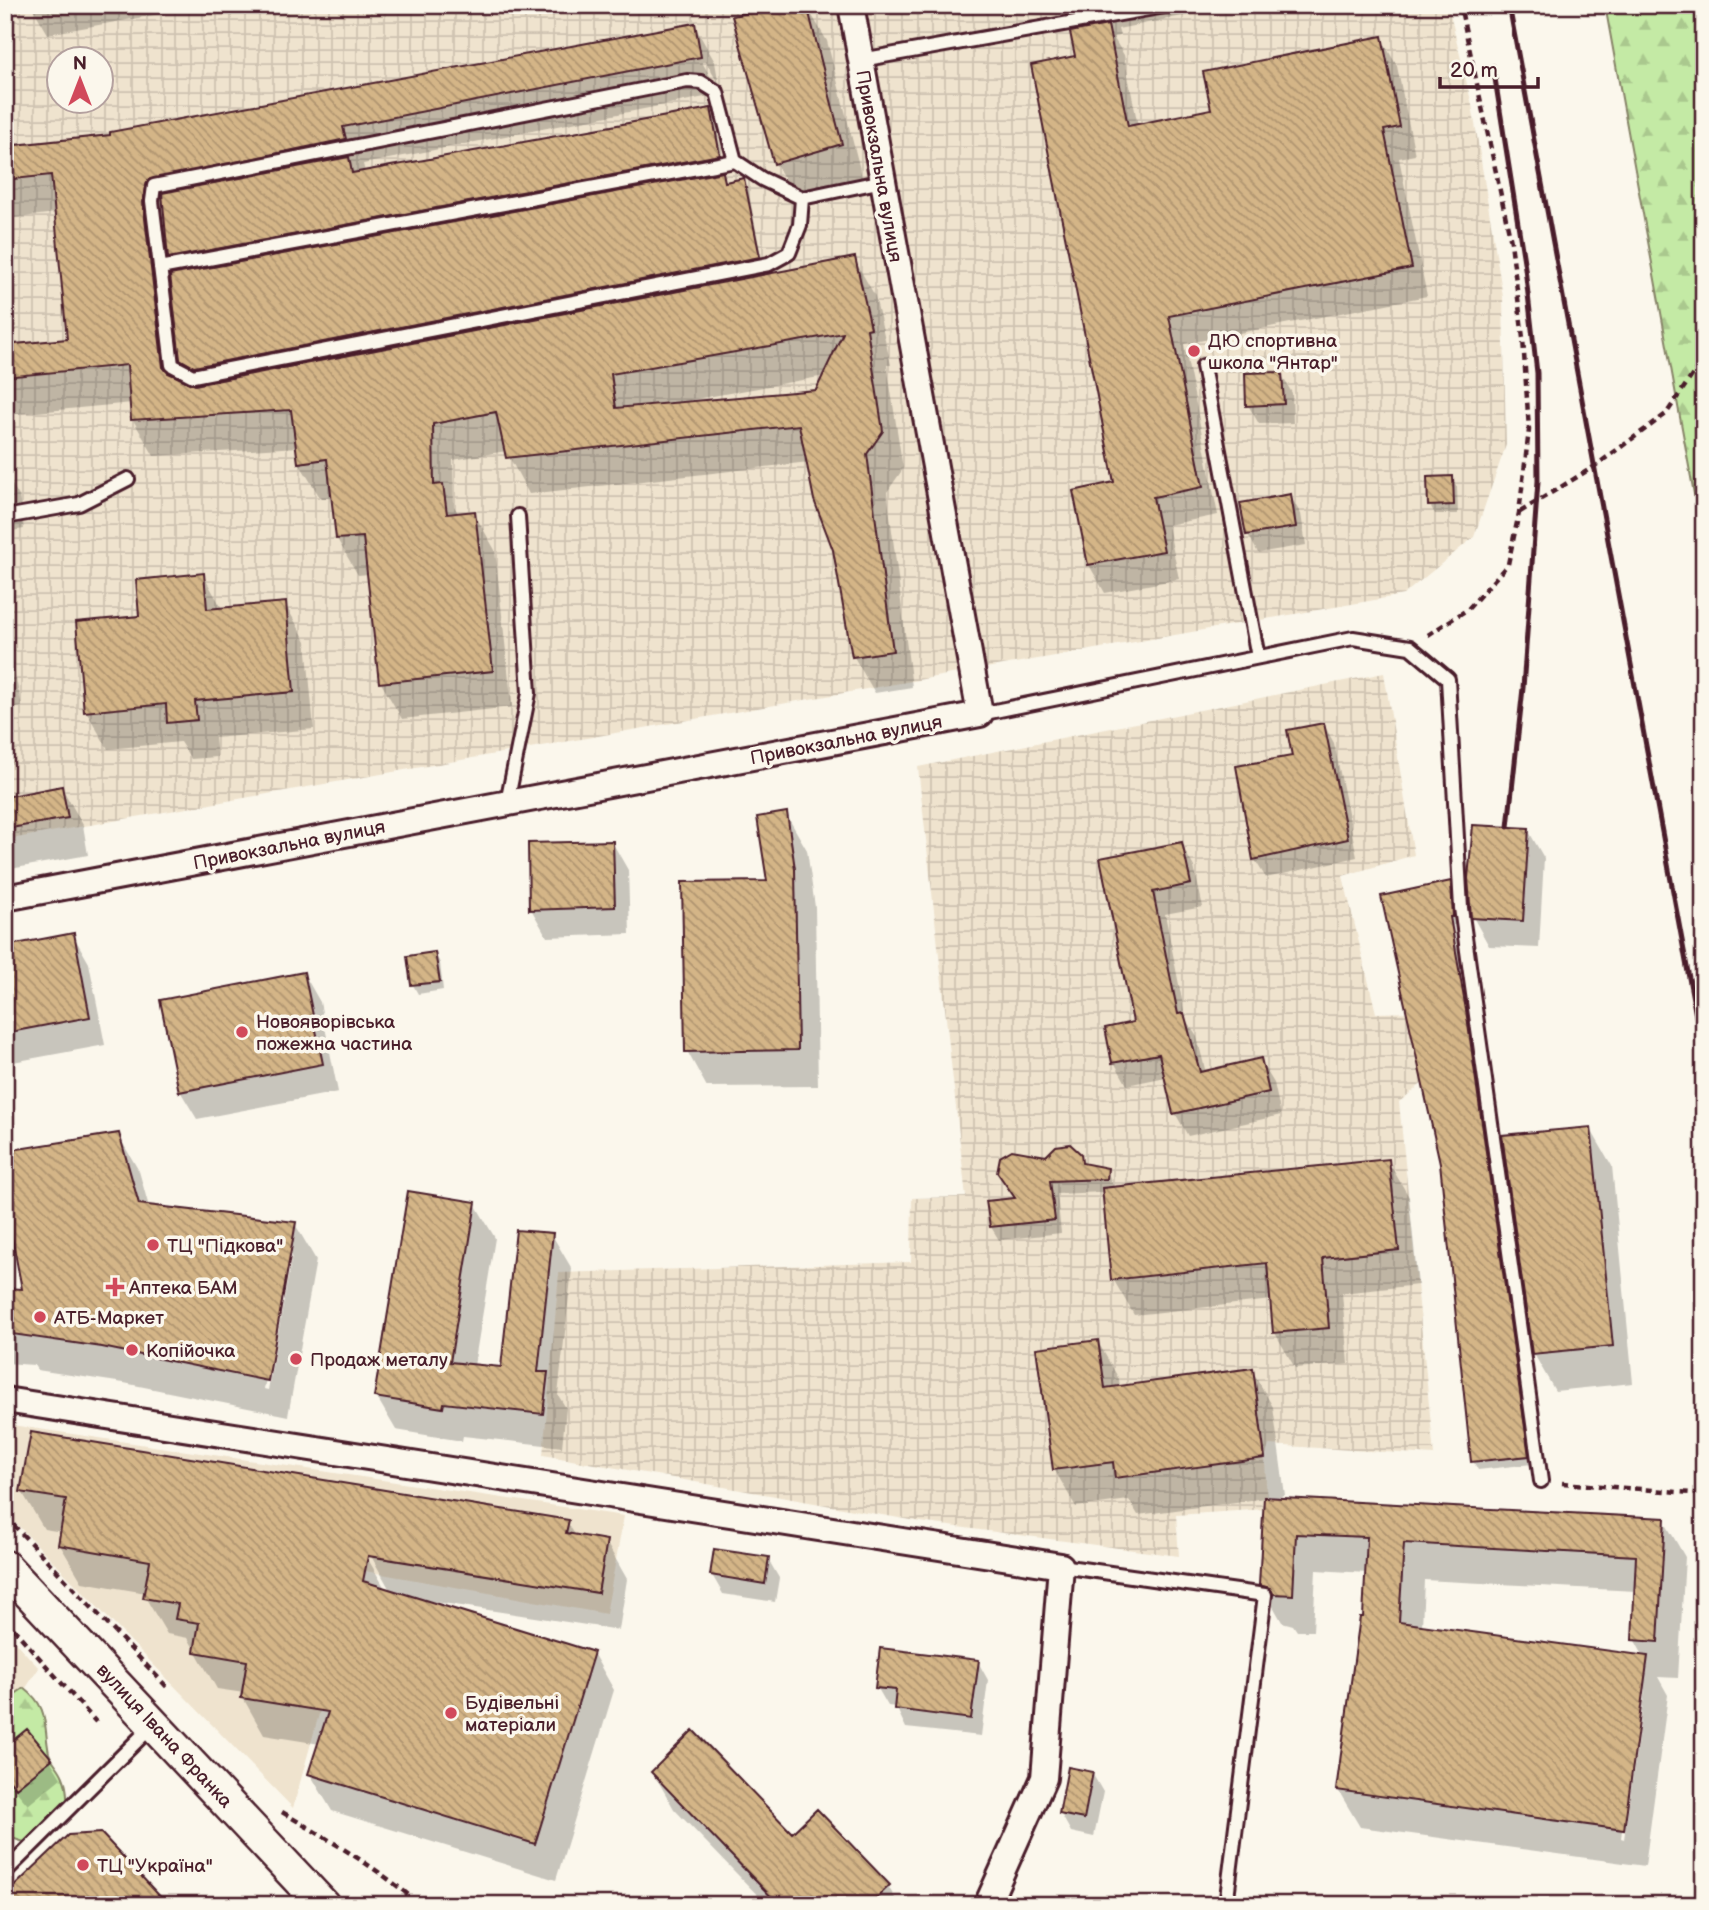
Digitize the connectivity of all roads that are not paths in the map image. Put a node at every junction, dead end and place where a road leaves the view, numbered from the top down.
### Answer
1 (850, 5) edge
2 (1171, 5) edge
3 (861, 60) junction
4 (735, 161) junction
5 (883, 181) junction
6 (802, 198) junction
7 (160, 268) junction
8 (1203, 366) dead end
9 (128, 479) dead end
10 (519, 516) dead end
11 (5, 517) edge
12 (1258, 657) junction
13 (980, 714) junction
14 (507, 803) junction
15 (5, 898) edge
16 (5, 1399) edge
17 (1541, 1481) road end
18 (1061, 1566) junction
19 (5, 1567) edge
20 (155, 1723) junction
21 (5, 1872) edge
22 (323, 1905) edge
23 (987, 1905) edge
24 (1226, 1905) edge

1 - 3 street, Привокзальна вулиця
2 - 3 lane
3 - 5 street, Привокзальна вулиця
4 - 6 lane
4 - 7 lane
4 - 7 lane
5 - 6 lane
5 - 13 street, Привокзальна вулиця
6 - 7 lane
8 - 12 lane
9 - 11 lane
10 - 14 lane
12 - 13 lane
12 - 17 lane
13 - 14 street, Привокзальна вулиця
14 - 15 street, Привокзальна вулиця
16 - 18 street
18 - 23 street
18 - 24 lane
19 - 20 street, вулиця Івана Франка
20 - 21 lane
20 - 22 street, вулиця Івана Франка

